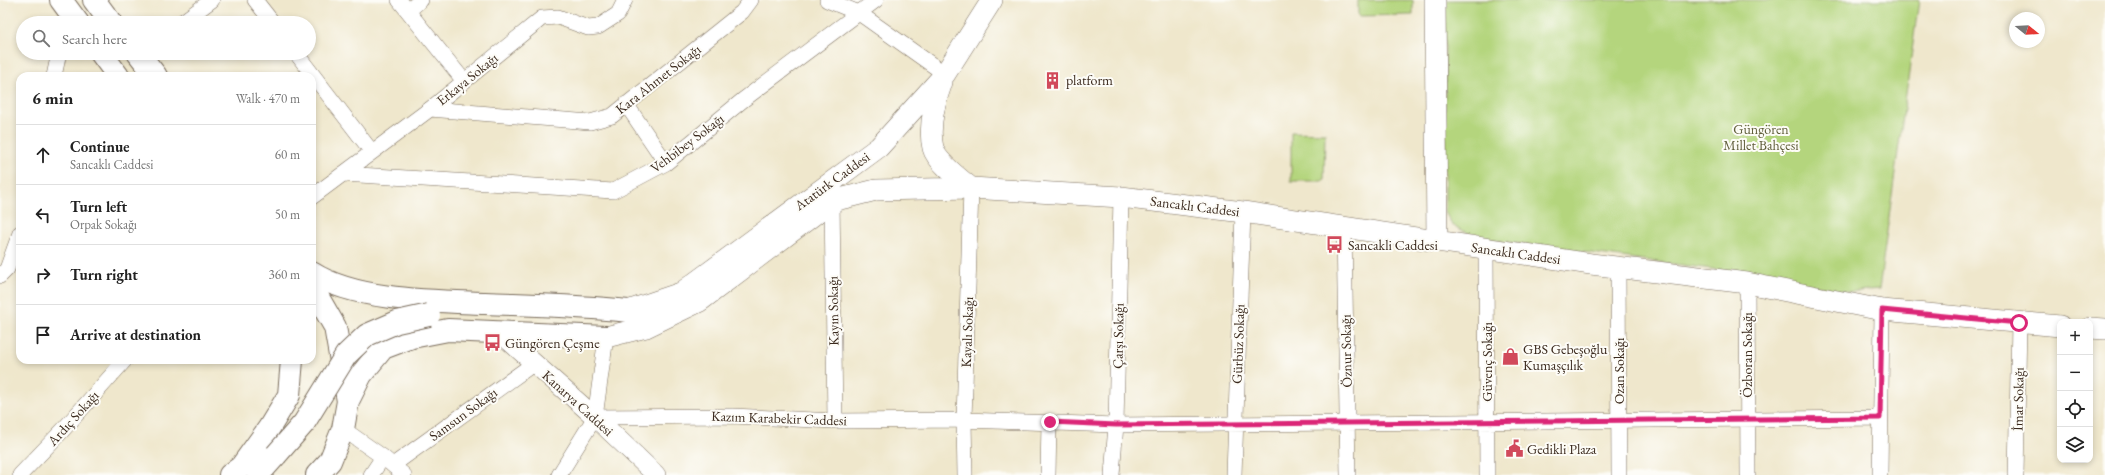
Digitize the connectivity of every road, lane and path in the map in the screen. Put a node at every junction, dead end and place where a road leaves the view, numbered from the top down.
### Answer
1 (52, 0) edge
2 (94, 0) edge
3 (111, 0) edge
4 (212, 0) edge
5 (255, 0) edge
6 (420, 0) edge
7 (625, 0) edge
8 (751, 0) edge
9 (827, 0) edge
10 (876, 0) edge
11 (992, 0) edge
12 (1435, 0) edge
13 (404, 5) edge
14 (859, 13) junction
15 (66, 16) edge
16 (106, 16) edge
17 (120, 16) edge
18 (190, 16) edge
19 (268, 16) edge
20 (57, 60) edge
21 (106, 60) edge
22 (144, 60) edge
23 (301, 60) edge
24 (55, 72) edge
25 (115, 72) edge
26 (153, 72) edge
27 (311, 72) edge
28 (945, 74) junction
29 (316, 79) edge
30 (464, 82) junction
31 (626, 104) junction
32 (430, 109) junction
33 (372, 152) junction
34 (666, 163) junction
35 (343, 174) junction
36 (971, 188) junction
37 (316, 194) edge
38 (1122, 198) junction
39 (832, 201) junction
40 (1243, 212) junction
41 (1344, 228) junction
42 (1437, 241) junction
43 (16, 244) edge
44 (1486, 249) junction
45 (1618, 267) junction
46 (316, 275) edge
47 (0, 276) edge
48 (1747, 283) junction
49 (316, 294) edge
50 (1882, 310) junction
51 (628, 311) junction
52 (2019, 323) junction
53 (2057, 326) edge
54 (2093, 328) edge
55 (2105, 329) edge
56 (499, 332) junction
57 (606, 337) junction
58 (121, 364) edge
59 (292, 364) edge
60 (533, 364) junction
61 (348, 401) junction
62 (595, 417) junction
63 (1880, 418) junction
64 (1748, 419) junction
65 (964, 420) junction
66 (1619, 420) junction
67 (835, 421) junction
68 (1487, 421) junction
69 (1050, 422) junction
70 (1347, 423) junction
71 (1236, 424) junction
72 (1116, 425) junction
73 (343, 429) junction
74 (393, 466) edge
75 (20, 475) edge
76 (230, 475) edge
77 (258, 475) edge
78 (316, 475) edge
79 (371, 475) edge
80 (559, 475) edge
81 (656, 475) edge
82 (965, 475) edge
83 (1048, 475) edge
84 (1112, 475) edge
85 (1234, 475) edge
86 (1348, 475) edge
87 (1487, 475) edge
88 (1619, 475) edge
89 (1748, 475) edge
90 (1880, 475) edge
91 (2016, 475) edge

1 - 15 main road
2 - 16 main road
3 - 17 main road
4 - 18 street
5 - 19 street
6 - 13 street
7 - 30 street, Erkaya Sokağı
8 - 31 street, Kara Ahmet Sokağı
9 - 14 street
10 - 14 street, Vehbibey Sokağı
11 - 28 main road, Atatürk Caddesi
12 - 42 main road
13 - 30 street
14 - 28 street
14 - 34 street, Vehbibey Sokağı
20 - 24 street
21 - 25 main road
22 - 26 main road
23 - 27 street
28 - 36 main road
28 - 51 main road, Atatürk Caddesi
29 - 33 street
30 - 32 street, Erkaya Sokağı
31 - 32 street, Kara Ahmet Sokağı
31 - 34 street
32 - 33 street, Erkaya Sokağı
33 - 35 street, Erkaya Sokağı
34 - 35 street, Vehbibey Sokağı
35 - 37 street, Erkaya Sokağı
36 - 38 main road, Sancaklı Caddesi
36 - 39 main road, Sancaklı Caddesi
36 - 65 street, Kayalı Sokağı
38 - 40 main road, Sancaklı Caddesi
38 - 72 street, Çarşı Sokağı
39 - 57 main road, Atatürk Caddesi
39 - 67 street, Kayın Sokağı
40 - 41 main road, Sancaklı Caddesi
40 - 71 street, Gürbüz Sokağı
41 - 42 main road, Sancaklı Caddesi
41 - 70 street, Öznur Sokağı
42 - 44 main road, Sancaklı Caddesi
43 - 47 street
44 - 45 main road, Sancaklı Caddesi
44 - 68 street, Güvenç Sokağı
45 - 48 main road, Sancaklı Caddesi
45 - 66 street, Ozan Sokağı
46 - 51 main road
48 - 50 main road, Sancaklı Caddesi
48 - 64 street, Özboran Sokağı
49 - 61 main road
50 - 52 main road, Sancaklı Caddesi
50 - 63 street
51 - 77 main road, bridge
52 - 53 main road, Sancaklı Caddesi
52 - 91 street, İmar Sokağı
54 - 55 main road
56 - 57 main road
56 - 60 street, Kanarya Caddesi
56 - 61 main road
57 - 62 street
58 - 75 street, Ardıç Sokağı
59 - 76 main road
60 - 62 street, Kanarya Caddesi
60 - 74 street, Samsun Sokağı
61 - 73 main road
62 - 67 street, Kazım Karabekir Caddesi
62 - 80 street
62 - 81 street, Kanarya Caddesi
63 - 64 street, Kazım Karabekir Caddesi
63 - 90 street
64 - 66 street, Kazım Karabekir Caddesi
64 - 89 street, Özboran Sokağı
65 - 67 street, Kazım Karabekir Caddesi
65 - 69 street, Kazım Karabekir Caddesi
65 - 82 street, Kayalı Sokağı
66 - 68 street, Kazım Karabekir Caddesi
66 - 88 street, Ozan Sokağı
68 - 70 street, Kazım Karabekir Caddesi
68 - 87 street, Güvenç Sokağı
69 - 72 street, Kazım Karabekir Caddesi
69 - 83 street
70 - 71 street, Kazım Karabekir Caddesi
70 - 86 street, Öznur Sokağı
71 - 72 street, Kazım Karabekir Caddesi
71 - 85 street, Gürbüz Sokağı
72 - 84 street, Çarşı Sokağı
73 - 74 street
73 - 78 main road
74 - 79 street, Samsun Sokağı

